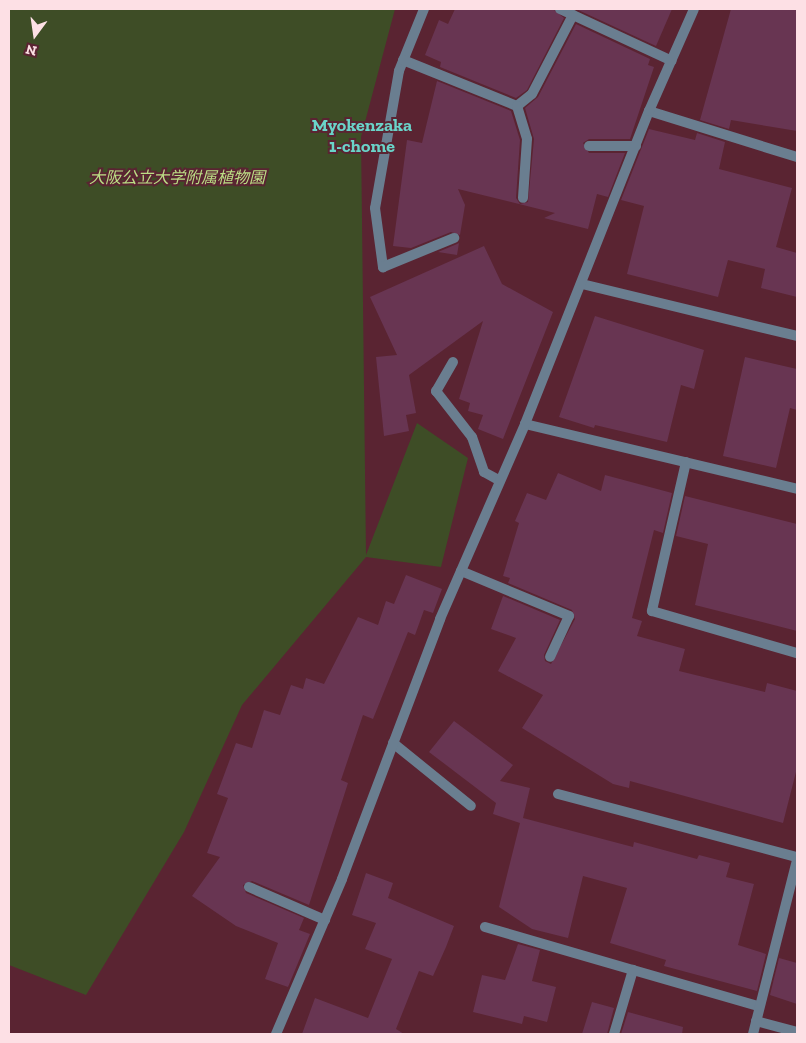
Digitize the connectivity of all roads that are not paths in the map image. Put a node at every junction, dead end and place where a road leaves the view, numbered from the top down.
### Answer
1 (424, 9) edge
2 (560, 9) edge
3 (694, 9) edge
4 (574, 15) junction
5 (403, 60) junction
6 (672, 61) junction
7 (517, 106) junction
8 (649, 111) junction
9 (589, 146) dead end
10 (636, 146) junction
11 (797, 157) edge
12 (523, 198) dead end
13 (454, 238) dead end
14 (582, 284) junction
15 (797, 336) edge
16 (454, 362) dead end
17 (525, 424) junction
18 (686, 462) junction
19 (500, 481) junction
20 (797, 489) edge
21 (461, 571) junction
22 (797, 653) edge
23 (550, 656) dead end
24 (393, 742) junction
25 (558, 794) dead end
26 (471, 806) dead end
27 (797, 858) edge
28 (249, 887) dead end
29 (793, 894) edge
30 (325, 920) junction
31 (485, 927) dead end
32 (633, 970) junction
33 (758, 1006) junction
34 (756, 1021) junction
35 (797, 1032) edge
36 (276, 1034) edge
37 (614, 1034) edge
38 (753, 1034) edge

1 - 5 street
2 - 4 street
3 - 6 street
4 - 6 street
4 - 7 street
5 - 7 street
5 - 13 street
6 - 8 street
7 - 12 street
8 - 10 street
8 - 11 street
9 - 10 street
10 - 14 street
14 - 15 street
14 - 17 street
16 - 19 street
17 - 18 street
17 - 19 street
18 - 20 street
18 - 22 street
19 - 21 street
21 - 23 street
21 - 24 street
24 - 26 street
24 - 30 street
25 - 27 street
27 - 29 street
28 - 30 street
29 - 33 street
30 - 36 street
31 - 32 street
32 - 33 street
32 - 37 street
33 - 34 street
34 - 35 street
34 - 38 street

